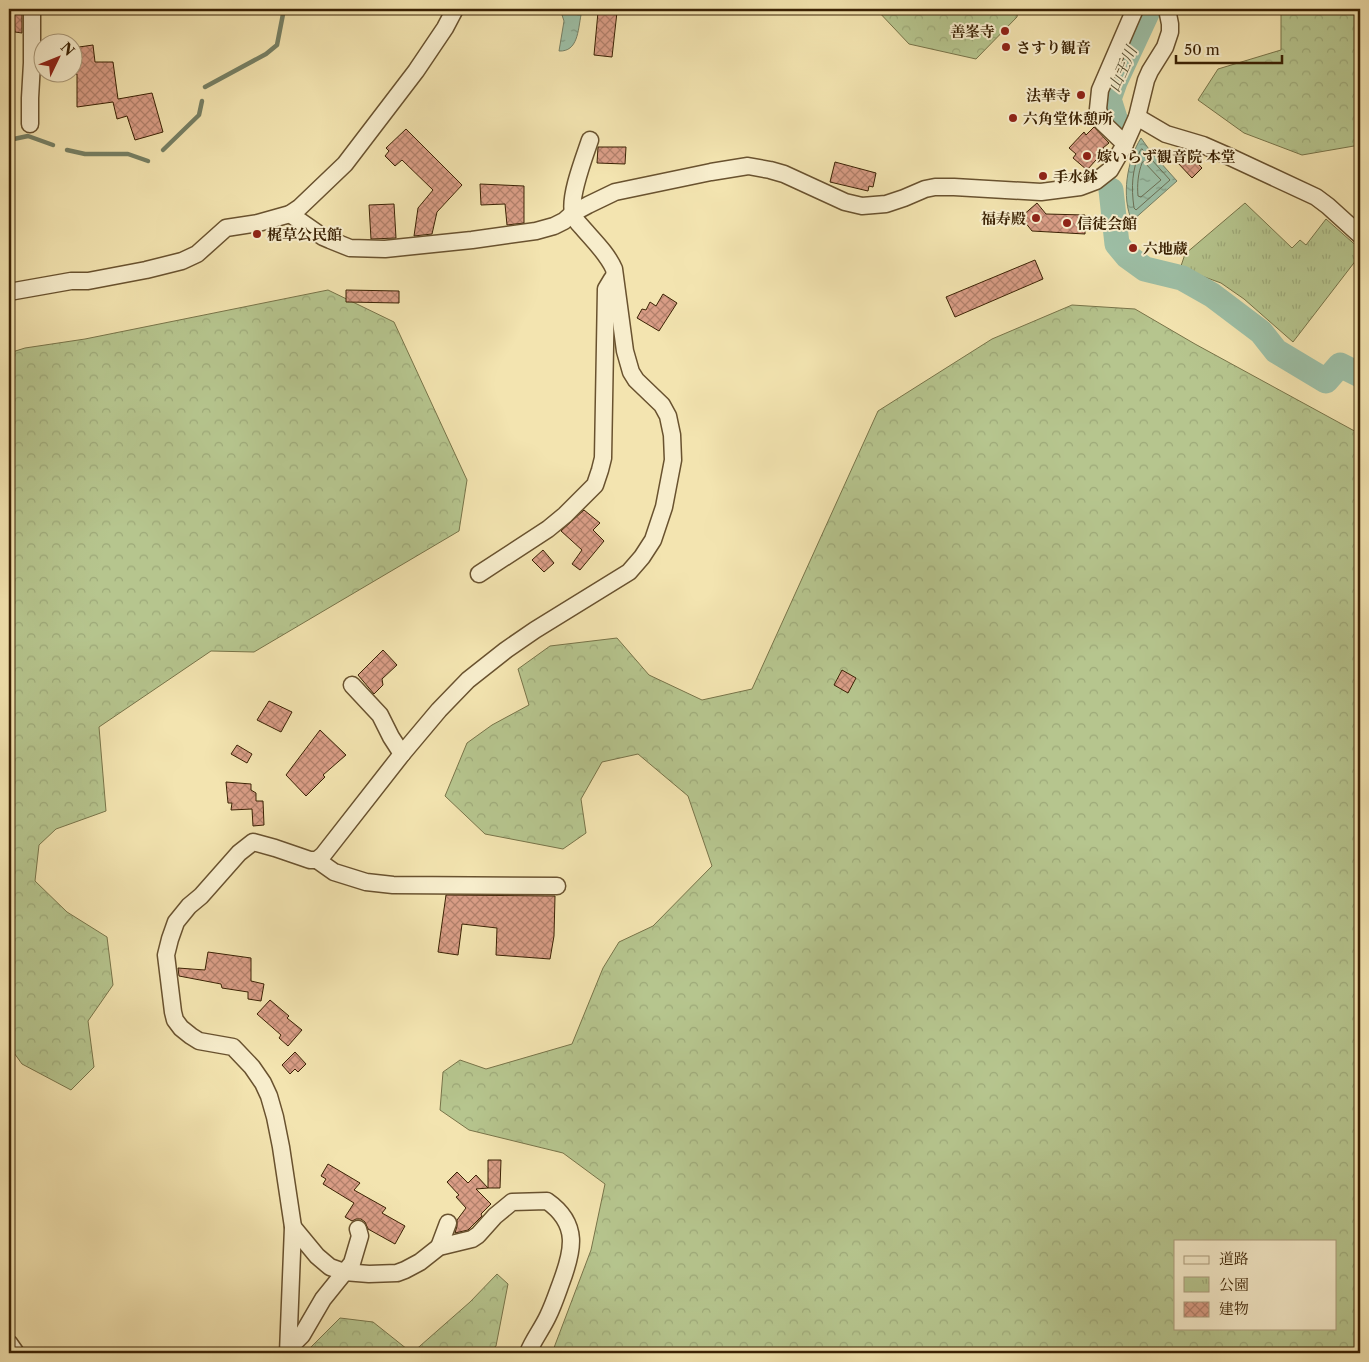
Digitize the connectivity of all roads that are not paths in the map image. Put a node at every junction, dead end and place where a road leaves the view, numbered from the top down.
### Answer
1 (32, 9) edge
2 (454, 9) edge
3 (1135, 9) edge
4 (1167, 9) edge
5 (1137, 117) junction
6 (30, 124) dead end
7 (590, 140) dead end
8 (1125, 144) junction
9 (573, 213) junction
10 (290, 214) junction
11 (1360, 235) edge
12 (615, 275) junction
13 (9, 292) edge
14 (479, 574) dead end
15 (352, 685) dead end
16 (402, 754) junction
17 (317, 860) junction
18 (557, 886) dead end
19 (448, 1223) dead end
20 (293, 1226) junction
21 (358, 1229) dead end
22 (439, 1247) junction
23 (344, 1272) junction
24 (9, 1343) edge
25 (289, 1349) edge
26 (16, 1353) edge
27 (528, 1353) edge

1 - 6 street
2 - 10 street
3 - 8 street
4 - 5 street
5 - 8 street
5 - 11 street
7 - 9 street
8 - 9 street
9 - 10 street
9 - 12 street
10 - 13 street
12 - 14 street
12 - 16 street
15 - 16 street
16 - 17 street
17 - 18 street
17 - 20 street
19 - 22 street
20 - 23 street
20 - 25 street
21 - 23 street
22 - 23 street
22 - 27 street
23 - 25 street
24 - 26 street

